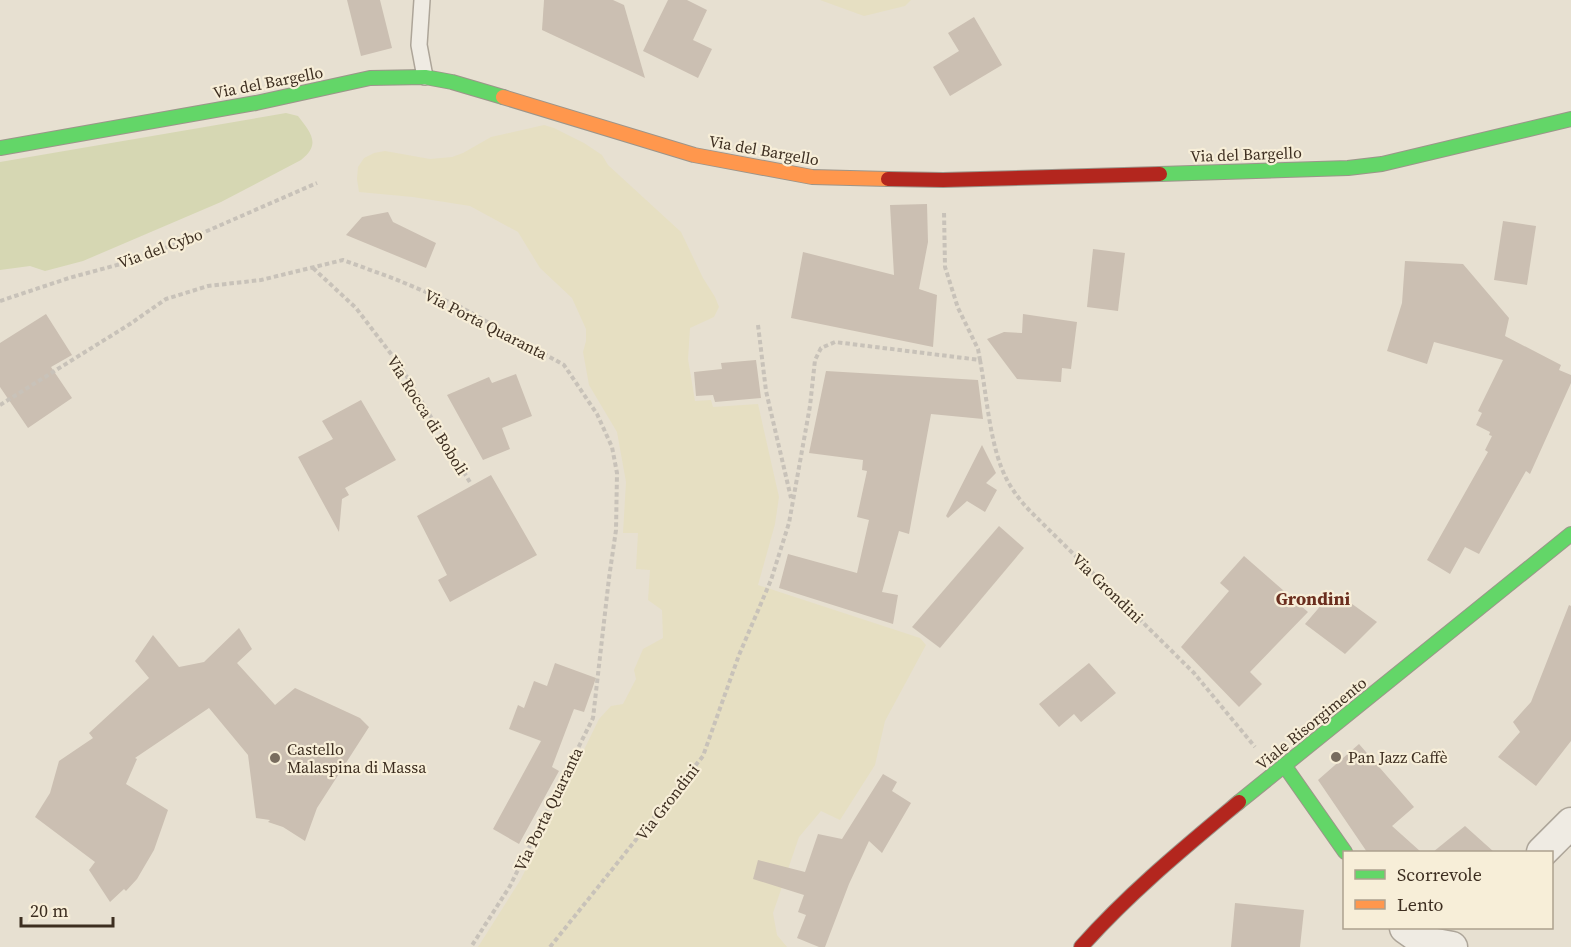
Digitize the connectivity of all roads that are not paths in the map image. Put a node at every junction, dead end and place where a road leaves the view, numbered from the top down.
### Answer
1 (422, 0) edge
2 (426, 77) junction
3 (1571, 119) edge
4 (0, 148) edge
5 (1571, 534) edge
6 (1284, 765) junction
7 (1571, 823) edge
8 (1343, 851) edge
9 (1543, 851) edge
10 (1081, 947) edge

1 - 2 lane
2 - 3 street, Via del Bargello
2 - 4 street, Via del Bargello
5 - 6 street, Viale Risorgimento
6 - 8 street
6 - 10 street, Viale Risorgimento
7 - 9 street

